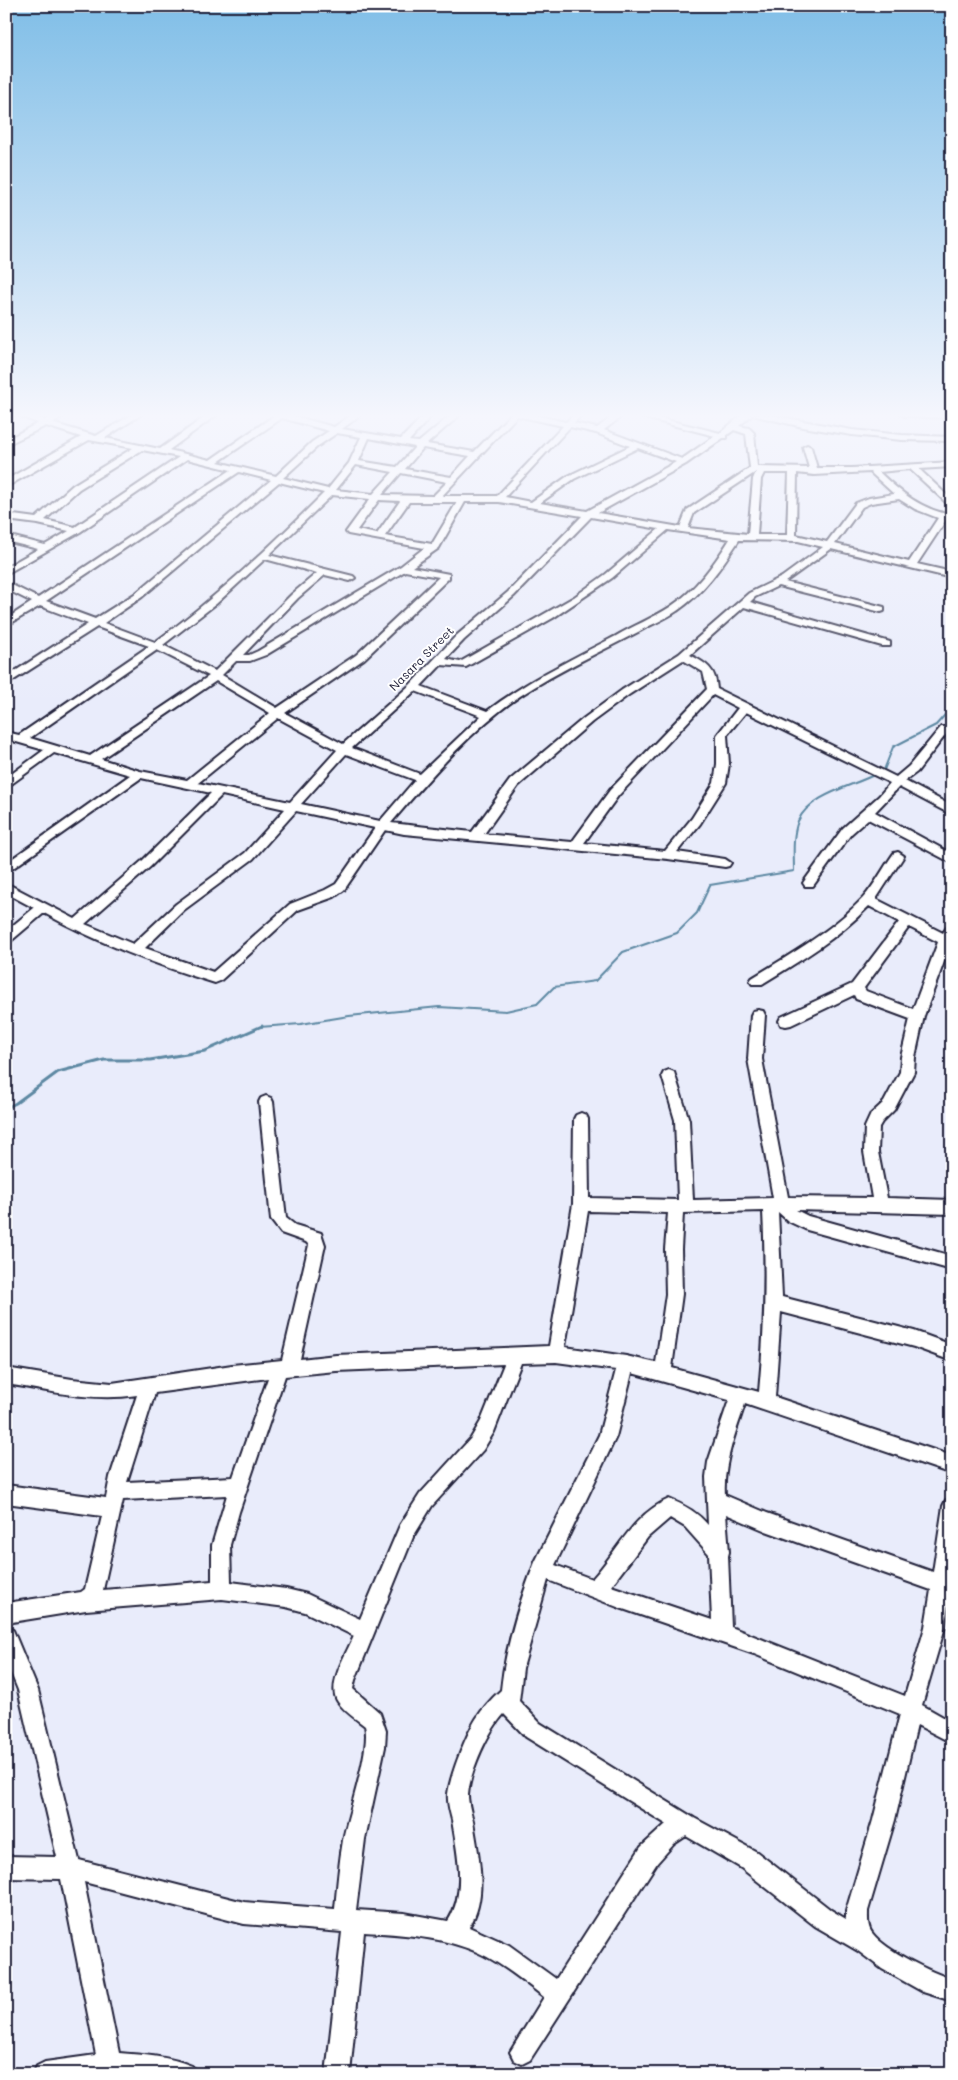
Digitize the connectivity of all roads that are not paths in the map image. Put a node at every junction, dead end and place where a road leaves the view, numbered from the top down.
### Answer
1 (49, 511) edge
2 (105, 511) edge
3 (175, 511) edge
4 (239, 511) edge
5 (310, 511) edge
6 (366, 511) edge
7 (398, 511) edge
8 (456, 511) edge
9 (573, 511) edge
10 (594, 511) edge
11 (691, 511) edge
12 (755, 511) edge
13 (792, 511) edge
14 (854, 511) edge
15 (924, 511) edge
16 (589, 514) junction
17 (6, 517) edge
18 (948, 518) edge
19 (38, 521) junction
20 (665, 528) junction
21 (77, 530) junction
22 (683, 530) junction
23 (736, 536) junction
24 (752, 537) junction
25 (791, 537) junction
26 (6, 538) edge
27 (379, 538) junction
28 (830, 545) junction
29 (432, 547) junction
30 (47, 548) junction
31 (262, 556) junction
32 (911, 565) junction
33 (404, 568) junction
34 (6, 571) edge
35 (324, 572) junction
36 (952, 575) edge
37 (350, 578) dead end
38 (776, 583) junction
39 (6, 585) edge
40 (39, 602) junction
41 (742, 602) junction
42 (882, 609) dead end
43 (6, 623) edge
44 (95, 624) junction
45 (886, 644) dead end
46 (155, 646) junction
47 (683, 656) junction
48 (236, 658) junction
49 (438, 661) junction
50 (216, 676) junction
51 (6, 682) edge
52 (414, 687) junction
53 (712, 690) junction
54 (744, 708) junction
55 (278, 713) junction
56 (488, 715) junction
57 (952, 730) edge
58 (11, 739) edge
59 (52, 749) junction
60 (344, 749) junction
61 (92, 760) junction
62 (139, 774) junction
63 (422, 778) junction
64 (898, 782) junction
65 (6, 784) edge
66 (188, 785) junction
67 (218, 792) junction
68 (294, 806) junction
69 (952, 811) edge
70 (867, 813) junction
71 (382, 826) junction
72 (475, 837) junction
73 (575, 847) junction
74 (668, 855) junction
75 (898, 856) dead end
76 (952, 859) edge
77 (725, 862) dead end
78 (6, 869) edge
79 (809, 882) dead end
80 (6, 888) edge
81 (868, 900) junction
82 (42, 908) junction
83 (907, 920) junction
84 (76, 925) junction
85 (948, 934) edge
86 (6, 938) edge
87 (135, 950) junction
88 (757, 981) dead end
89 (857, 988) junction
90 (758, 1016) dead end
91 (917, 1016) junction
92 (786, 1021) dead end
93 (669, 1076) dead end
94 (266, 1102) dead end
95 (581, 1120) dead end
96 (581, 1204) junction
97 (776, 1205) junction
98 (882, 1205) junction
99 (681, 1207) junction
100 (952, 1207) edge
101 (952, 1263) edge
102 (773, 1302) junction
103 (952, 1353) edge
104 (556, 1354) junction
105 (516, 1355) junction
106 (626, 1364) junction
107 (284, 1368) junction
108 (663, 1373) junction
109 (6, 1376) edge
110 (148, 1387) junction
111 (739, 1395) junction
112 (766, 1402) junction
113 (952, 1465) edge
114 (239, 1486) junction
115 (6, 1494) edge
116 (114, 1500) junction
117 (717, 1501) junction
118 (952, 1506) edge
119 (720, 1552) junction
120 (542, 1569) junction
121 (947, 1585) edge
122 (595, 1589) junction
123 (222, 1590) junction
124 (86, 1600) junction
125 (6, 1612) edge
126 (365, 1631) junction
127 (722, 1634) junction
128 (6, 1637) edge
129 (510, 1695) junction
130 (911, 1709) junction
131 (952, 1733) edge
132 (688, 1825) junction
133 (6, 1867) edge
134 (70, 1868) junction
135 (349, 1921) junction
136 (452, 1933) junction
137 (866, 1942) junction
138 (952, 1990) edge
139 (558, 1994) junction
140 (522, 2052) dead end
141 (111, 2069) edge
142 (45, 2074) edge
143 (184, 2074) edge
144 (338, 2074) edge

1 - 19 street
2 - 21 street
3 - 40 street
4 - 44 street
5 - 31 street
6 - 27 street
7 - 27 street
8 - 29 street
9 - 16 street
10 - 16 street, Nasara Street
11 - 22 street
12 - 24 street
13 - 25 street
14 - 28 street
15 - 18 street
16 - 20 street
16 - 49 street, Nasara Street
17 - 19 street
18 - 32 street
19 - 21 street
20 - 22 street
20 - 49 street
21 - 30 street
22 - 23 street
23 - 24 street
23 - 56 street
24 - 25 street
25 - 28 street
26 - 30 street
27 - 29 street
28 - 32 street
28 - 38 street
29 - 33 street
30 - 34 street
31 - 35 street
31 - 46 street
32 - 36 street
33 - 48 street
33 - 55 street
35 - 37 street
35 - 48 street
38 - 41 street
38 - 42 street
39 - 40 street
40 - 43 street
40 - 44 street
41 - 45 street
41 - 47 street
44 - 46 street
44 - 51 street
46 - 50 street
46 - 58 street
47 - 53 street
47 - 72 street
48 - 50 street
49 - 52 street, Nasara Street
50 - 55 street
50 - 61 street
52 - 56 street
52 - 60 street, Nasara Street
53 - 54 street
53 - 73 street
54 - 64 street
54 - 74 street
55 - 60 street
55 - 66 street
56 - 63 street
57 - 64 street
58 - 59 street
59 - 61 street
59 - 65 street
60 - 63 street
60 - 68 street, Nasara Street
61 - 62 street
62 - 66 street
62 - 78 street
63 - 71 street
64 - 69 street
64 - 70 street
66 - 67 street
67 - 68 street
67 - 84 street
68 - 71 street
68 - 87 street, Nasara Street
70 - 76 street
70 - 79 street
71 - 72 street
71 - 87 street
72 - 73 street
73 - 74 street
74 - 77 street
75 - 81 street
80 - 82 street
81 - 83 street
81 - 88 street
82 - 84 street
82 - 86 street
83 - 85 street
83 - 89 street
84 - 87 street
85 - 91 street
89 - 91 street
89 - 92 street
90 - 97 street
91 - 98 street
93 - 99 street
94 - 107 street
95 - 96 street
96 - 99 street
96 - 104 street
97 - 98 street
97 - 99 street
97 - 101 street
97 - 102 street
98 - 100 street
99 - 108 street
102 - 103 street
102 - 112 street
104 - 105 street
104 - 106 street
105 - 107 street
105 - 126 street
106 - 108 street
106 - 120 street
107 - 110 street
107 - 114 street
108 - 111 street
109 - 110 street
110 - 116 street
111 - 112 street
111 - 117 street
112 - 113 street
114 - 116 street
114 - 123 street
115 - 116 street
116 - 124 street
117 - 119 street
117 - 121 street
118 - 121 street
119 - 122 street
119 - 127 street
120 - 122 street
120 - 129 street
121 - 130 street
122 - 127 street
123 - 124 street
123 - 126 street
124 - 125 street
126 - 135 street
127 - 130 street
128 - 134 street
129 - 132 street
129 - 136 street
130 - 131 street
130 - 137 street
132 - 137 street
132 - 139 street
133 - 134 street
134 - 135 street
134 - 141 street
135 - 136 street
135 - 144 street
136 - 139 street
137 - 138 street
139 - 140 street
141 - 142 street
141 - 143 street

